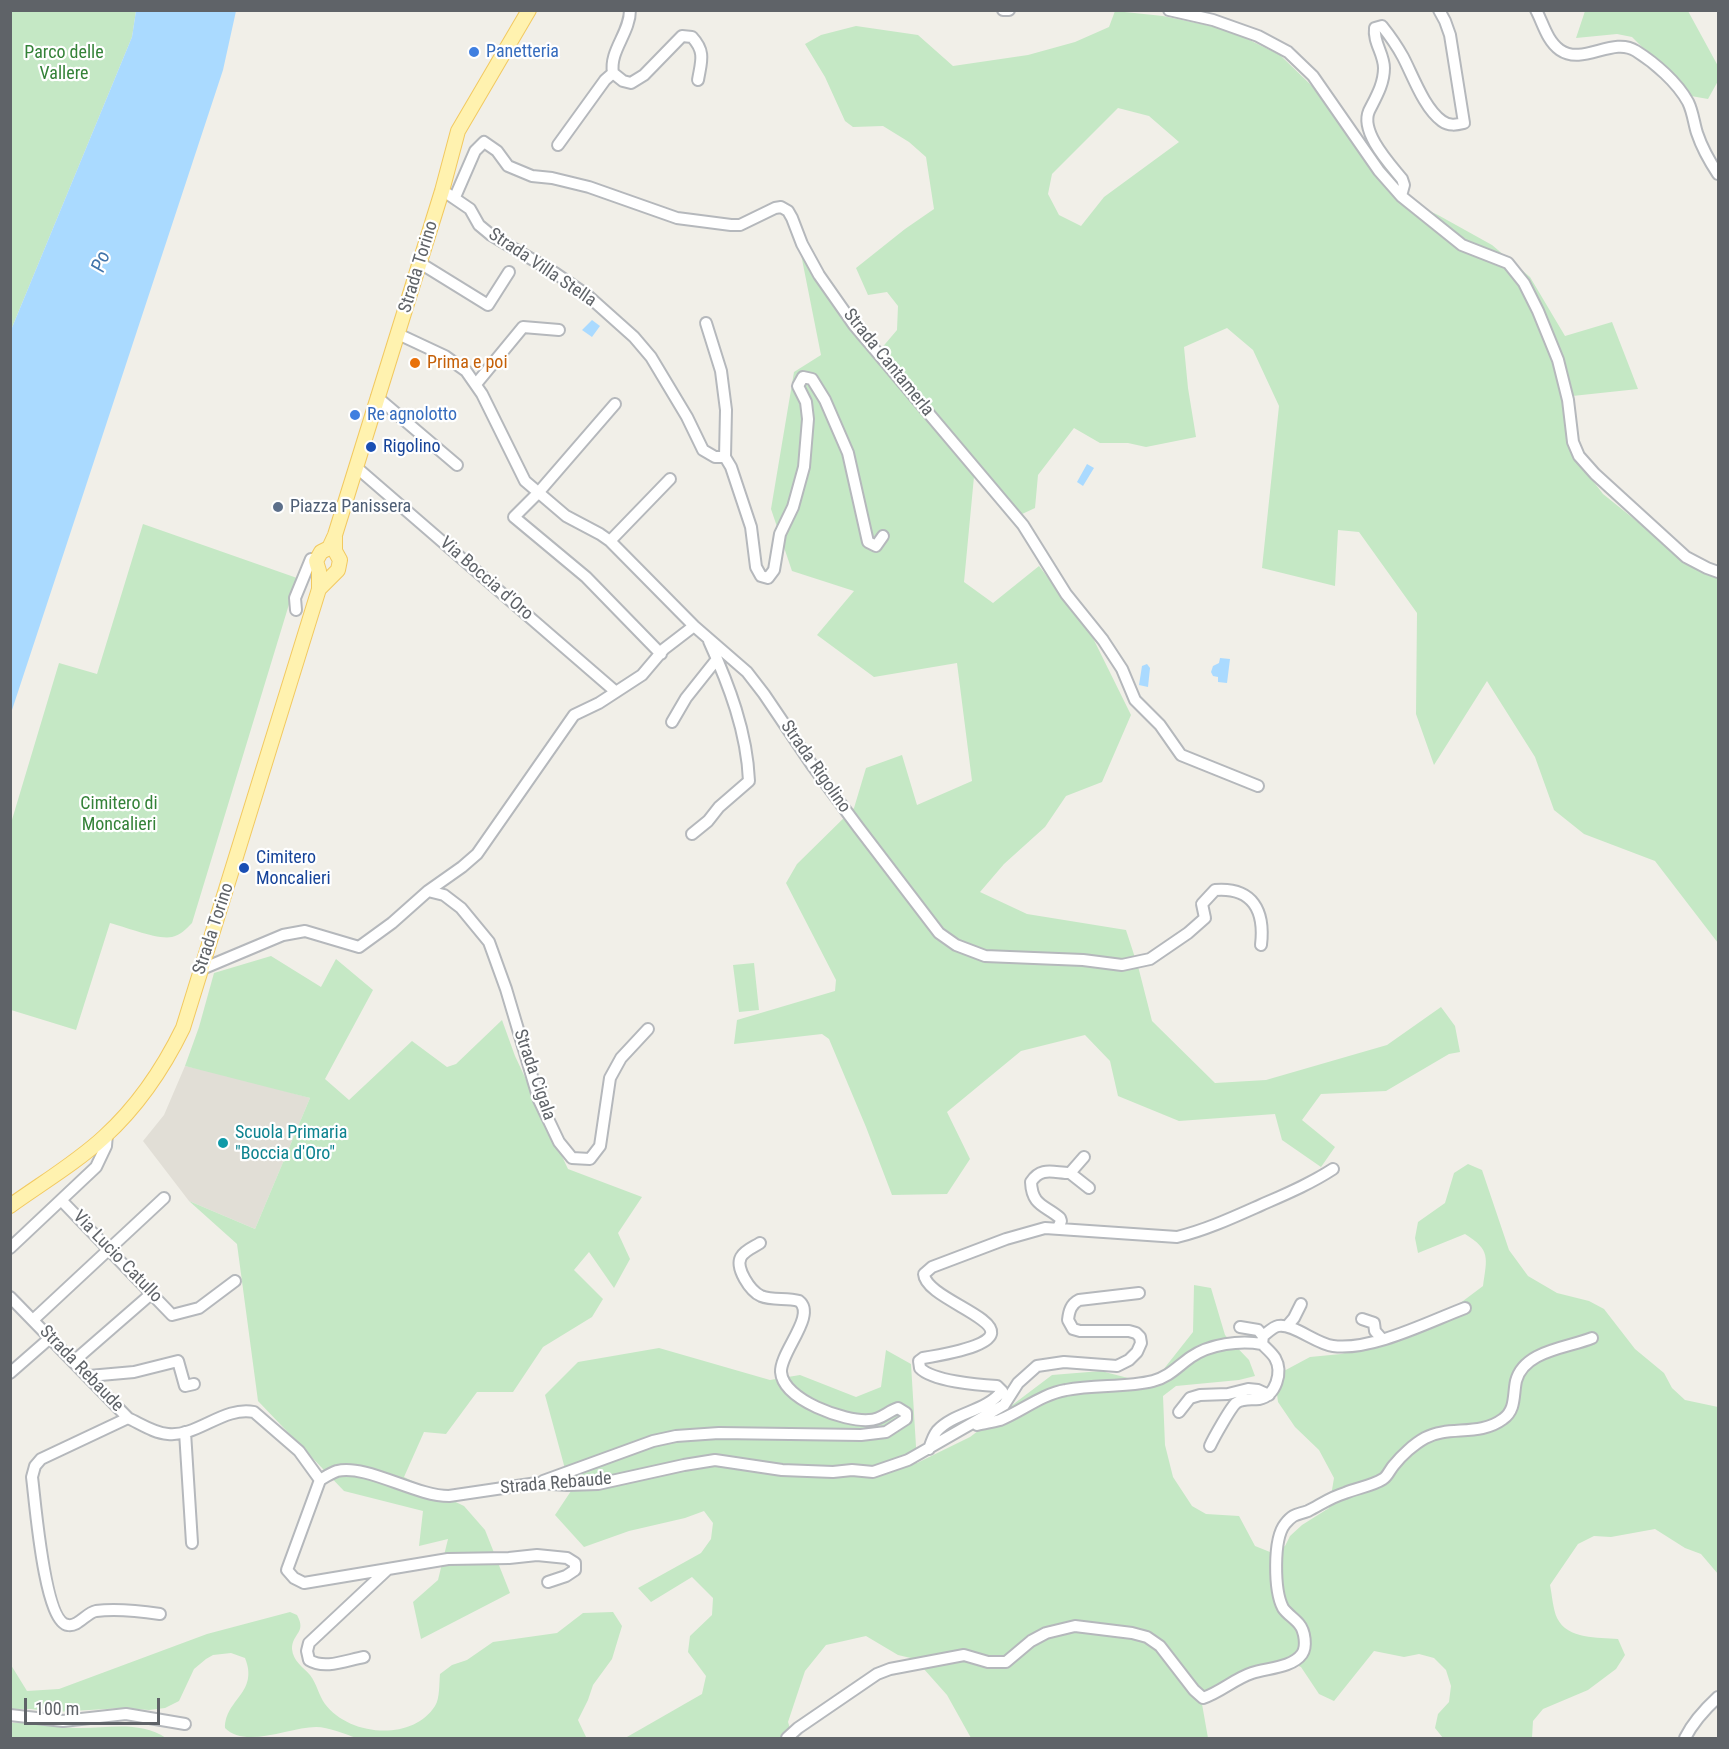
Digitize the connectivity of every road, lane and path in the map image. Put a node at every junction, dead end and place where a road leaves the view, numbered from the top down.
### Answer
1 (529, 10) edge
2 (630, 10) edge
3 (1003, 10) edge
4 (1009, 10) edge
5 (1169, 10) edge
6 (1439, 10) edge
7 (1536, 10) edge
8 (613, 74) junction
9 (698, 80) dead end
10 (558, 145) dead end
11 (1719, 174) edge
12 (448, 194) junction
13 (1401, 196) junction
14 (420, 264) junction
15 (509, 272) dead end
16 (706, 323) dead end
17 (560, 330) dead end
18 (398, 334) junction
19 (476, 384) junction
20 (377, 397) junction
21 (615, 404) dead end
22 (725, 457) junction
23 (457, 465) dead end
24 (356, 466) junction
25 (670, 479) dead end
26 (538, 493) junction
27 (335, 535) junction
28 (883, 536) dead end
29 (609, 541) junction
30 (311, 559) dead end
31 (1719, 572) edge
32 (319, 589) junction
33 (296, 610) dead end
34 (694, 626) junction
35 (708, 638) junction
36 (661, 654) junction
37 (717, 658) junction
38 (616, 692) junction
39 (672, 722) dead end
40 (1258, 786) dead end
41 (692, 834) dead end
42 (428, 891) junction
43 (1261, 945) dead end
44 (202, 969) junction
45 (648, 1029) dead end
46 (107, 1134) junction
47 (1084, 1157) dead end
48 (1333, 1169) dead end
49 (1070, 1173) junction
50 (1089, 1188) dead end
51 (164, 1198) dead end
52 (61, 1200) junction
53 (10, 1206) edge
54 (1058, 1228) junction
55 (760, 1244) dead end
56 (10, 1248) edge
57 (109, 1250) junction
58 (235, 1281) dead end
59 (1139, 1293) dead end
60 (151, 1294) junction
61 (10, 1298) edge
62 (1301, 1304) dead end
63 (1465, 1308) dead end
64 (1362, 1319) dead end
65 (33, 1320) junction
66 (1288, 1326) junction
67 (1240, 1327) dead end
68 (50, 1338) junction
69 (1592, 1338) dead end
70 (1382, 1339) junction
71 (1262, 1340) junction
72 (74, 1361) junction
73 (10, 1373) edge
74 (88, 1376) junction
75 (194, 1384) dead end
76 (1269, 1395) junction
77 (1179, 1412) dead end
78 (128, 1418) junction
79 (965, 1428) junction
80 (185, 1432) junction
81 (1210, 1446) dead end
82 (929, 1449) junction
83 (320, 1480) junction
84 (537, 1483) junction
85 (192, 1543) dead end
86 (389, 1569) junction
87 (548, 1582) dead end
88 (160, 1614) dead end
89 (364, 1657) dead end
90 (1719, 1697) edge
91 (10, 1715) edge
92 (185, 1724) dead end
93 (787, 1738) edge
94 (1685, 1738) edge

1 - 12 main road, Strada Torino
2 - 8 street
3 - 4 street
5 - 13 street
6 - 13 street
7 - 11 street
8 - 9 street
8 - 10 street
12 - 14 main road, Strada Torino
12 - 22 street, Strada Villa Stella
12 - 40 street, Strada Cantamerla
13 - 31 street
14 - 15 street
14 - 18 main road, Strada Torino
16 - 22 street
17 - 19 street
18 - 19 street, Strada Rigolino
18 - 20 main road, Strada Torino
19 - 26 street, Strada Rigolino
20 - 23 street
20 - 24 main road, Strada Torino
21 - 26 street
22 - 28 street
24 - 27 main road, Strada Torino
24 - 38 street, Via Boccia d'Oro
25 - 29 street
26 - 29 street, Strada Rigolino
26 - 36 street
27 - 32 main road, Strada Torino
27 - 32 main road, Strada Torino
29 - 34 street, Strada Rigolino
30 - 33 street
32 - 44 main road, Strada Torino
34 - 35 street, Strada Rigolino
34 - 36 street
35 - 37 street
35 - 43 street, Strada Rigolino
36 - 38 street
37 - 39 street
37 - 41 street
38 - 42 street
42 - 44 street
42 - 45 street, Strada Cigala
44 - 46 main road, Strada Torino
46 - 52 street
46 - 53 main road, Strada Torino
47 - 49 street
48 - 54 street
49 - 50 street
49 - 54 street
51 - 57 street
52 - 56 street
52 - 57 street, Via Lucio Catullo
54 - 82 street
55 - 84 street
57 - 60 street, Via Lucio Catullo
57 - 65 street
58 - 60 street, Via Lucio Catullo
59 - 79 street, Strada Rebaude
60 - 72 street
61 - 65 street, Strada Rebaude
62 - 66 street
63 - 70 street
64 - 70 street
65 - 68 street, Strada Rebaude
66 - 70 street
66 - 71 street
67 - 71 street
68 - 72 street, Strada Rebaude
68 - 73 street
69 - 93 street
71 - 76 street
71 - 79 street
72 - 74 street, Strada Rebaude
74 - 75 street
74 - 78 street, Strada Rebaude
76 - 77 street
76 - 81 street
78 - 80 street, Strada Rebaude
78 - 88 street
79 - 82 street, Strada Rebaude
80 - 83 street, Strada Rebaude
80 - 85 street
82 - 84 street, Strada Rebaude
83 - 84 street, Strada Rebaude
83 - 86 street
86 - 87 street
86 - 89 street
90 - 94 street
91 - 92 street

